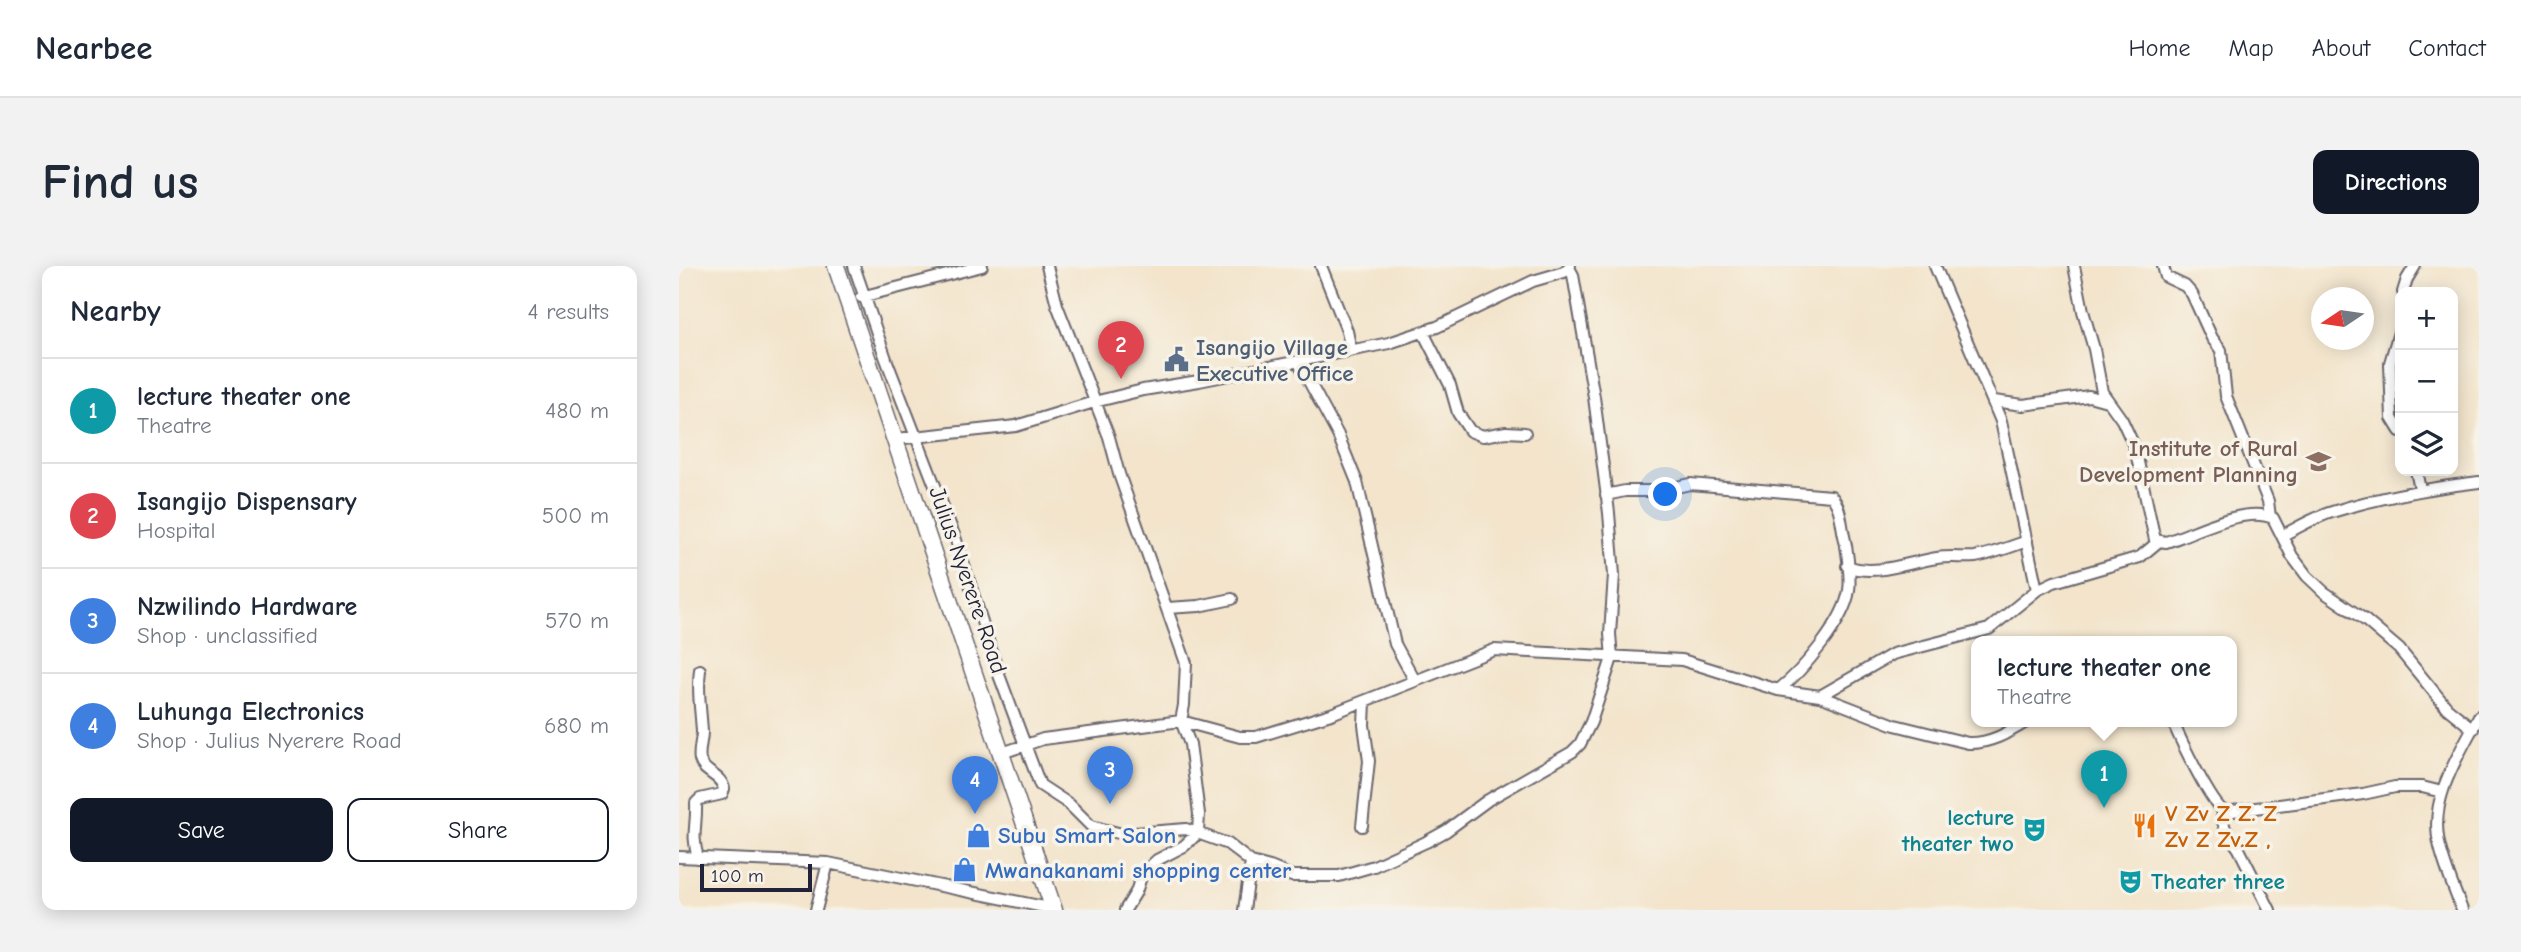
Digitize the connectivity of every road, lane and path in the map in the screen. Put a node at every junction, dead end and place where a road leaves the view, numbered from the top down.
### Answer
1 (836, 266) edge
2 (854, 266) edge
3 (982, 266) edge
4 (1047, 266) edge
5 (1321, 266) edge
6 (1935, 266) edge
7 (2074, 266) edge
8 (2163, 266) edge
9 (2415, 266) edge
10 (1570, 267) edge
11 (960, 269) edge
12 (2405, 287) edge
13 (865, 295) junction
14 (849, 302) junction
15 (1423, 332) junction
16 (2395, 346) edge
17 (1352, 350) junction
18 (1298, 361) junction
19 (1994, 401) junction
20 (2107, 401) junction
21 (1094, 402) junction
22 (2395, 422) edge
23 (1525, 433) dead end
24 (917, 437) junction
25 (896, 439) junction
26 (2417, 476) edge
27 (2479, 482) edge
28 (2420, 489) junction
29 (1606, 495) junction
30 (2270, 517) junction
31 (2283, 535) junction
32 (2027, 541) junction
33 (2158, 542) junction
34 (1847, 566) junction
35 (2036, 590) junction
36 (1232, 599) dead end
37 (1167, 608) junction
38 (1612, 658) junction
39 (700, 670) dead end
40 (1415, 681) junction
41 (1778, 690) junction
42 (1820, 696) junction
43 (1365, 701) junction
44 (2479, 716) edge
45 (1181, 721) junction
46 (2017, 727) edge
47 (2176, 727) edge
48 (2473, 729) junction
49 (1025, 744) junction
50 (1002, 753) junction
51 (2442, 792) junction
52 (2225, 812) junction
53 (1362, 826) dead end
54 (1198, 833) junction
55 (679, 857) edge
56 (698, 858) junction
57 (1251, 862) junction
58 (828, 863) junction
59 (816, 910) edge
60 (1054, 910) edge
61 (1125, 910) edge
62 (1244, 910) edge
63 (2270, 910) edge
64 (2462, 910) edge

1 - 14 highway, Julius Nyerere Road
2 - 13 street
3 - 11 street
4 - 21 street
5 - 17 street
6 - 19 street
7 - 20 street
8 - 30 street
9 - 12 street
10 - 15 street
10 - 29 street
11 - 13 street
13 - 14 street
13 - 24 street
14 - 25 highway, Julius Nyerere Road
15 - 17 street
15 - 23 street
16 - 22 street
17 - 18 street
18 - 21 street
18 - 40 street
19 - 20 street
19 - 32 street
20 - 33 street
21 - 24 street
21 - 37 street
24 - 25 street
24 - 49 street
25 - 50 highway, Julius Nyerere Road
26 - 28 street
27 - 28 street
28 - 31 street
29 - 34 street
29 - 38 street
30 - 31 street
30 - 33 street
31 - 48 street
32 - 34 street
32 - 35 street
33 - 35 street
34 - 41 street
35 - 42 street
36 - 37 street
37 - 45 street
38 - 40 street
38 - 41 street
38 - 57 street
39 - 56 street
40 - 43 street
41 - 42 street
42 - 46 street
43 - 45 street
43 - 53 street
44 - 48 street
45 - 49 street
45 - 54 street
47 - 52 street
48 - 51 street
49 - 50 street
49 - 54 street
50 - 60 highway, Julius Nyerere Road
51 - 52 street
51 - 64 street
52 - 63 street
54 - 57 street
54 - 61 street
55 - 56 street
56 - 58 street
57 - 62 street
58 - 59 street
58 - 60 street

